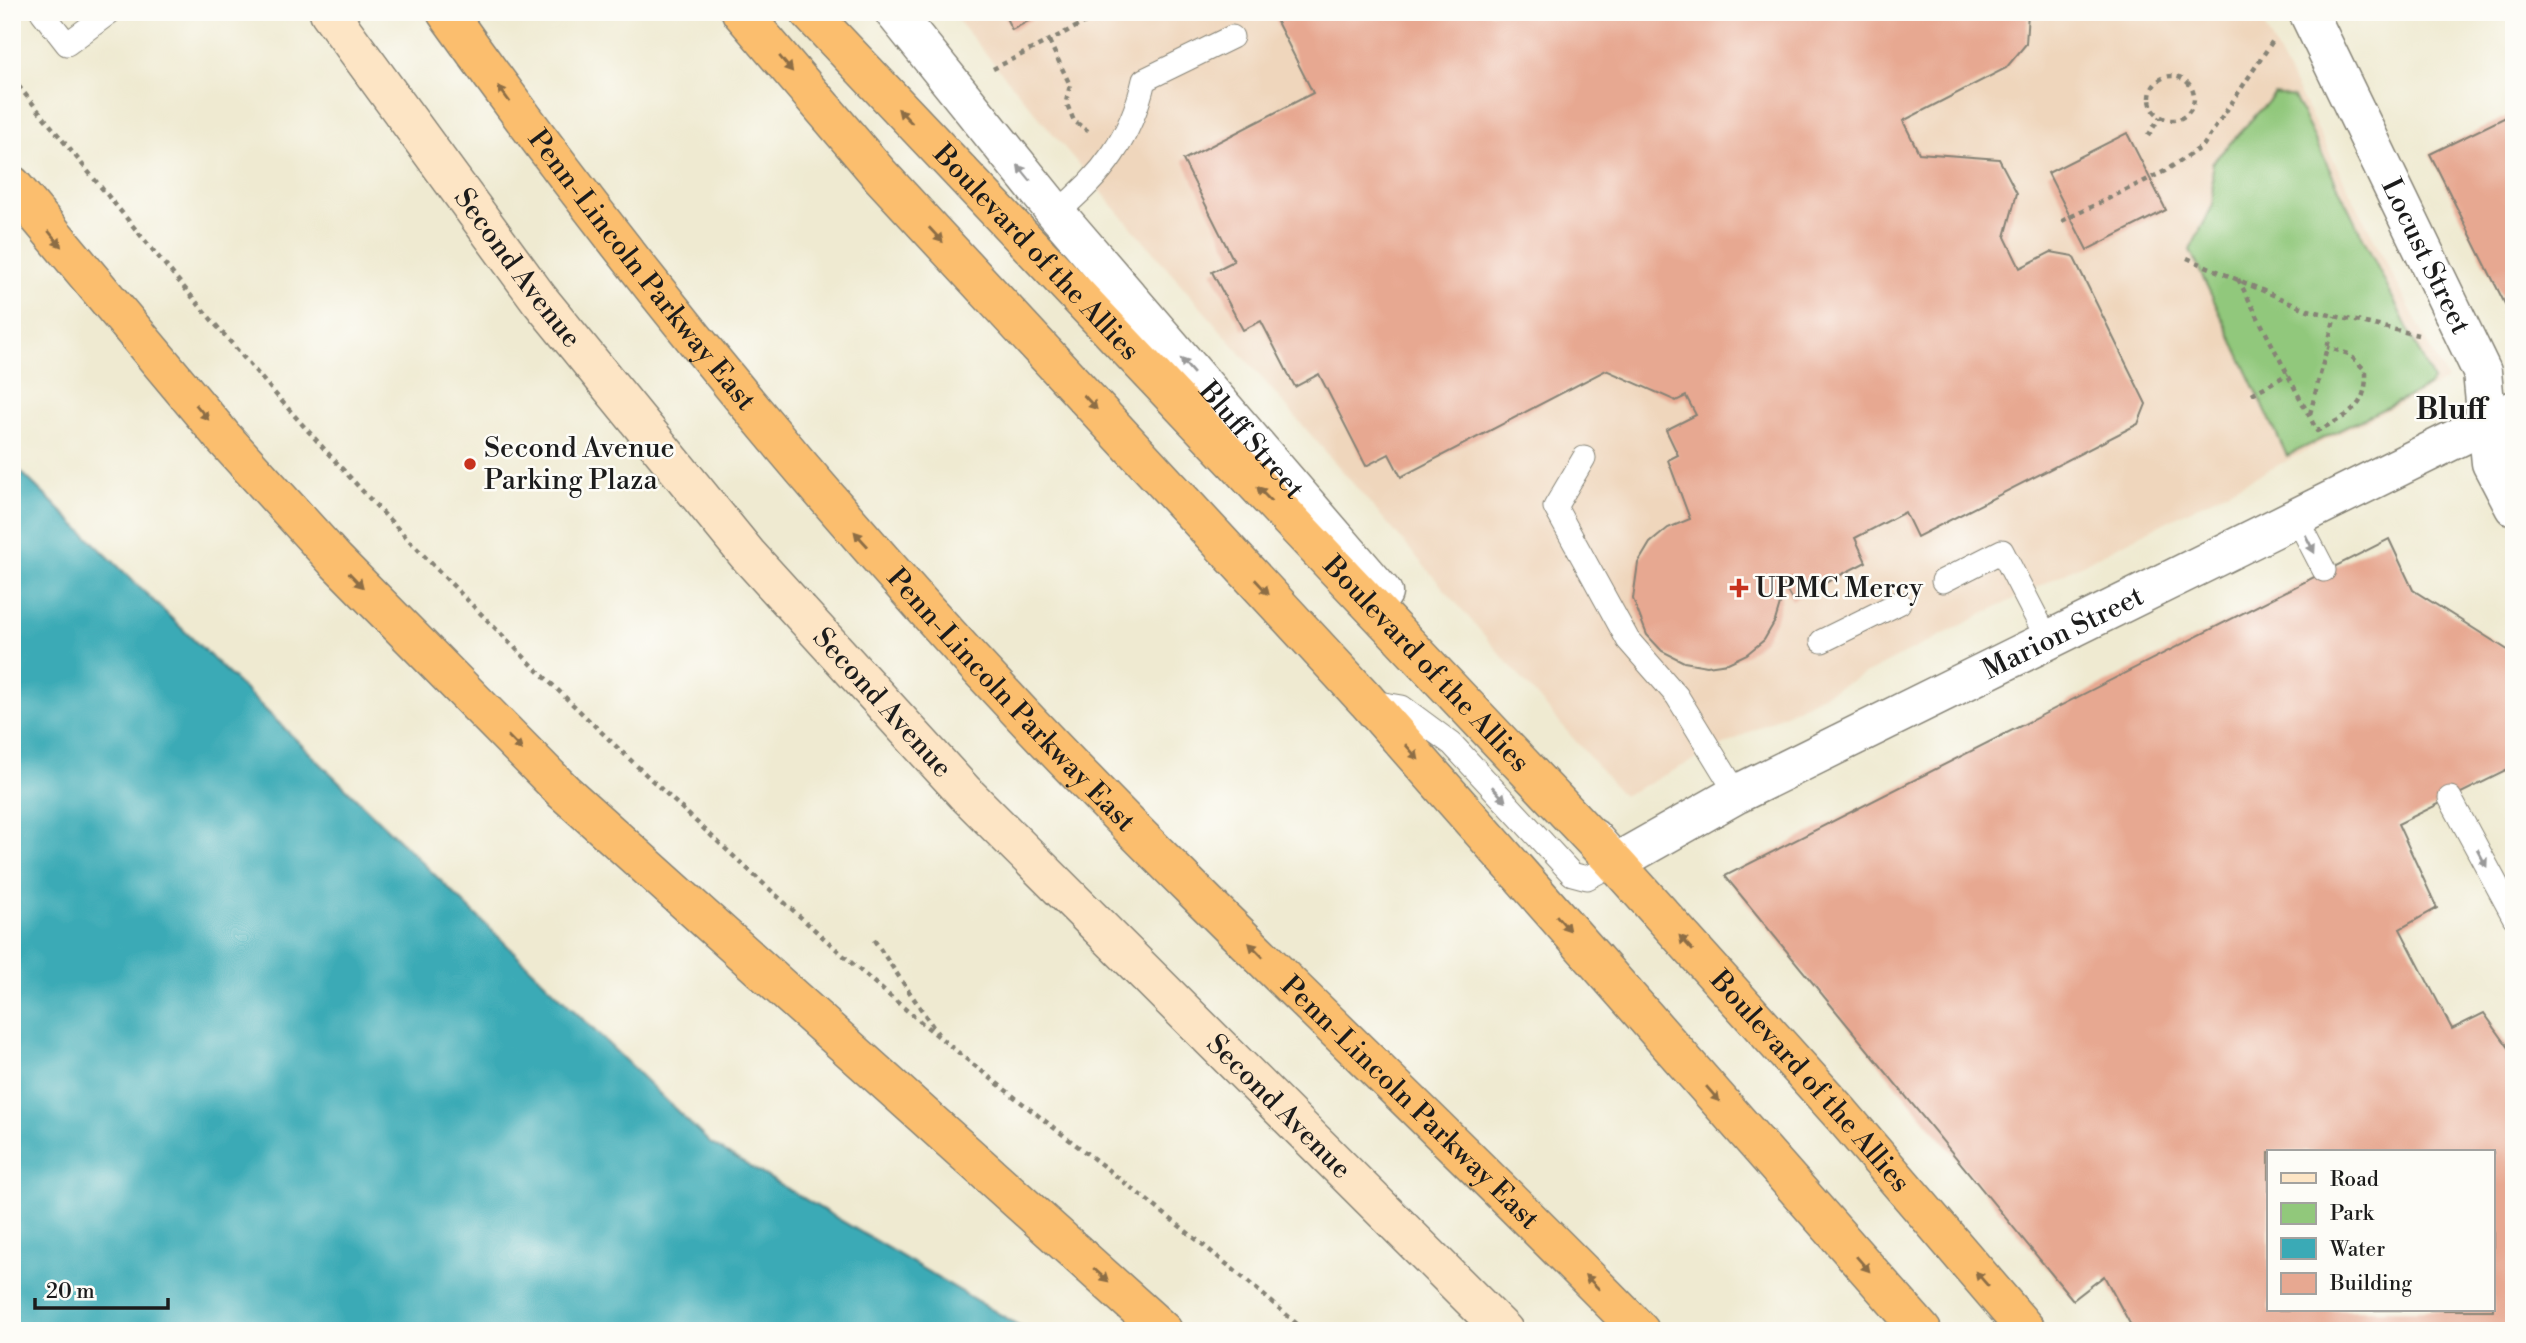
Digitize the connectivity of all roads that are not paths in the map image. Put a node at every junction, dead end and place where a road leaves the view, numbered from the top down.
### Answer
1 (42, 12) edge
2 (110, 12) edge
3 (329, 12) edge
4 (446, 12) edge
5 (741, 12) edge
6 (809, 12) edge
7 (894, 12) edge
8 (2308, 12) edge
9 (1232, 37) dead end
10 (12, 186) edge
11 (1056, 213) junction
12 (2501, 416) edge
13 (1584, 458) dead end
14 (2514, 508) edge
15 (2297, 518) junction
16 (2324, 570) dead end
17 (1943, 581) dead end
18 (1899, 603) dead end
19 (2048, 640) junction
20 (1822, 641) dead end
21 (1367, 701) junction
22 (1737, 794) junction
23 (2451, 798) dead end
24 (1615, 863) junction
25 (2514, 917) edge
26 (1163, 1331) edge
27 (1504, 1331) edge
28 (1640, 1331) edge
29 (1922, 1331) edge
30 (2027, 1331) edge

1 - 2 lane
3 - 27 main road, Second Avenue
28 -> 4 highway, Penn-Lincoln Parkway East
5 -> 21 highway, Boulevard of the Allies
24 -> 6 highway, Boulevard of the Allies
11 -> 7 street, Bluff Street
8 - 12 street, Locust Street
9 - 11 lane
10 -> 26 highway
24 -> 11 street, Bluff Street
12 - 14 street, Locust Street
12 - 15 street, Marion Street
13 - 22 lane
15 -> 16 lane
15 - 19 street, Marion Street
17 - 19 lane
18 - 20 lane
19 - 22 street, Marion Street
21 -> 24 lane
21 -> 29 highway, Boulevard of the Allies
22 - 24 street, Marion Street
23 -> 25 lane
30 -> 24 highway, Boulevard of the Allies

